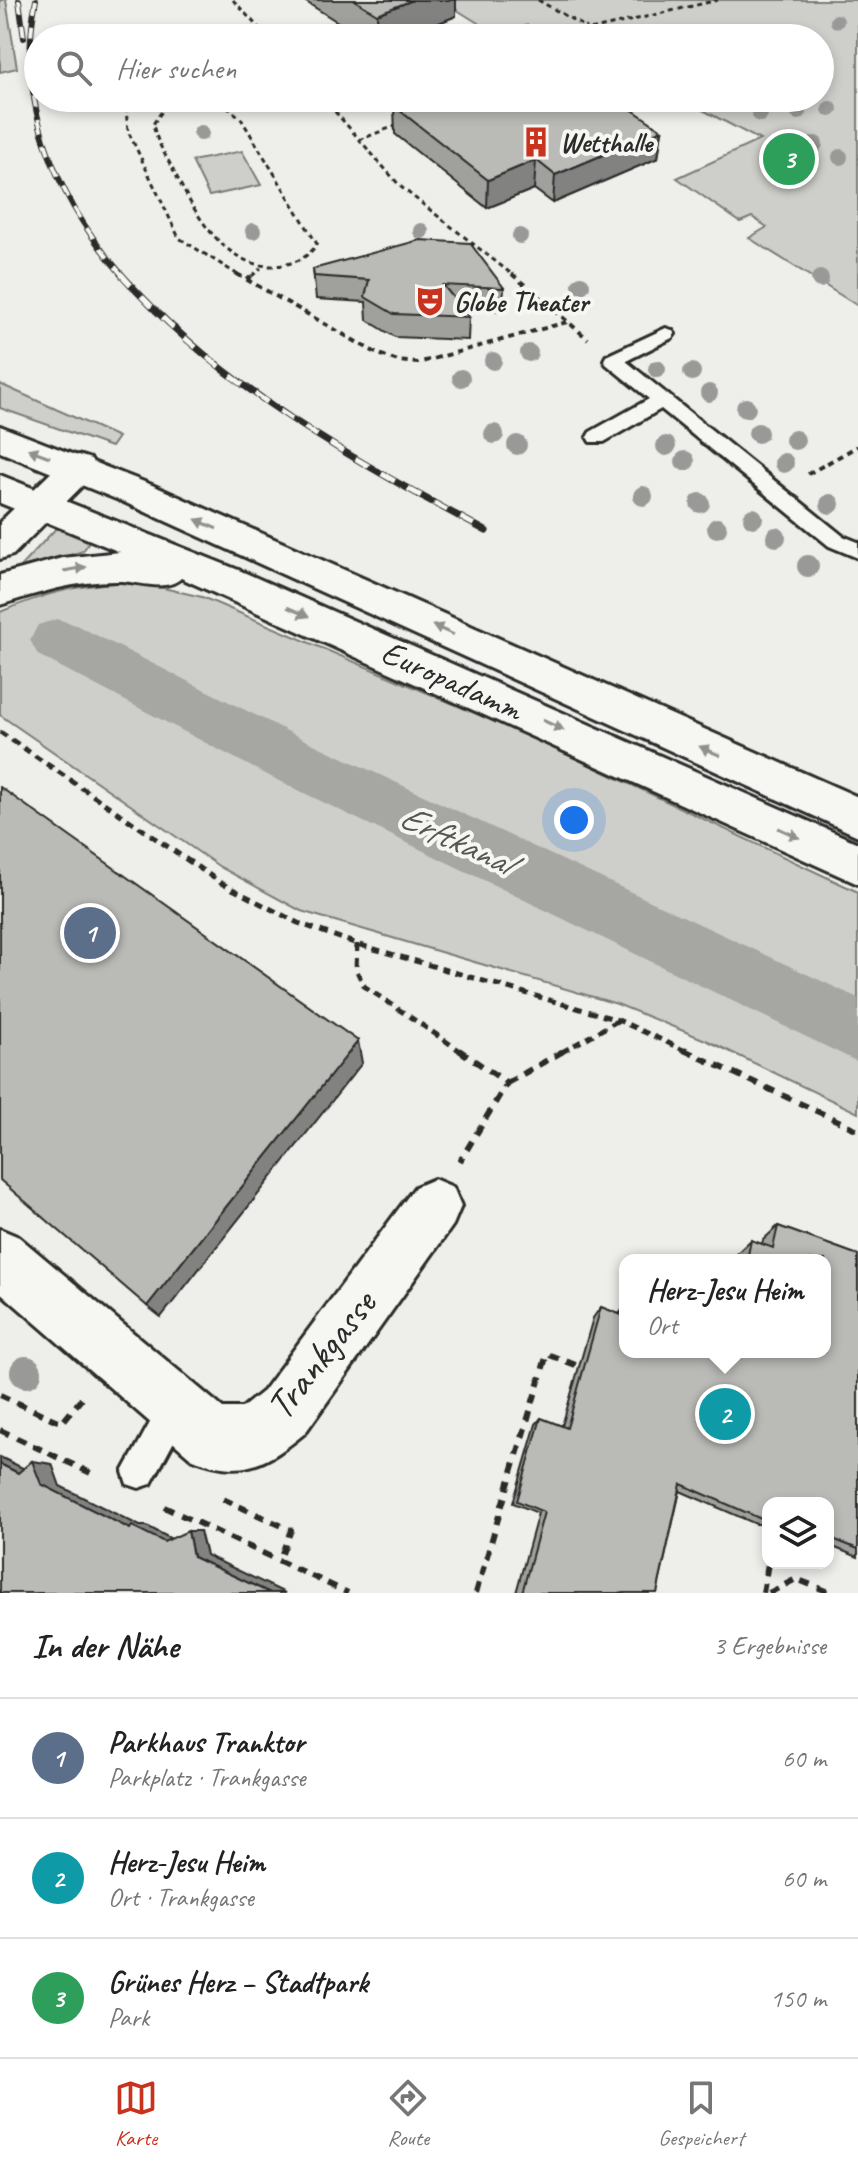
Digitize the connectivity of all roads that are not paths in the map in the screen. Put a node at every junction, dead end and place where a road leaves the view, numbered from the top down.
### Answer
1 (666, 334) dead end
2 (663, 400) junction
3 (597, 437) dead end
4 (0, 438) edge
5 (78, 468) junction
6 (0, 488) edge
7 (42, 504) junction
8 (0, 545) edge
9 (858, 550) edge
10 (227, 581) junction
11 (0, 590) edge
12 (858, 817) edge
13 (858, 864) edge
14 (434, 1206) road end
15 (0, 1256) edge
16 (175, 1408) junction
17 (125, 1477) road end

1 - 2 lane
2 - 3 lane
2 - 9 lane
5 -> 4 main road, Europadamm
5 - 7 main road
12 -> 5 main road, Europadamm
6 - 7 main road, Europadamm
7 - 8 main road
7 - 10 main road, Europadamm
11 -> 10 main road
10 -> 13 main road, Europadamm
14 - 16 main road, Trankgasse
15 - 16 main road, Trankgasse
16 - 17 lane

